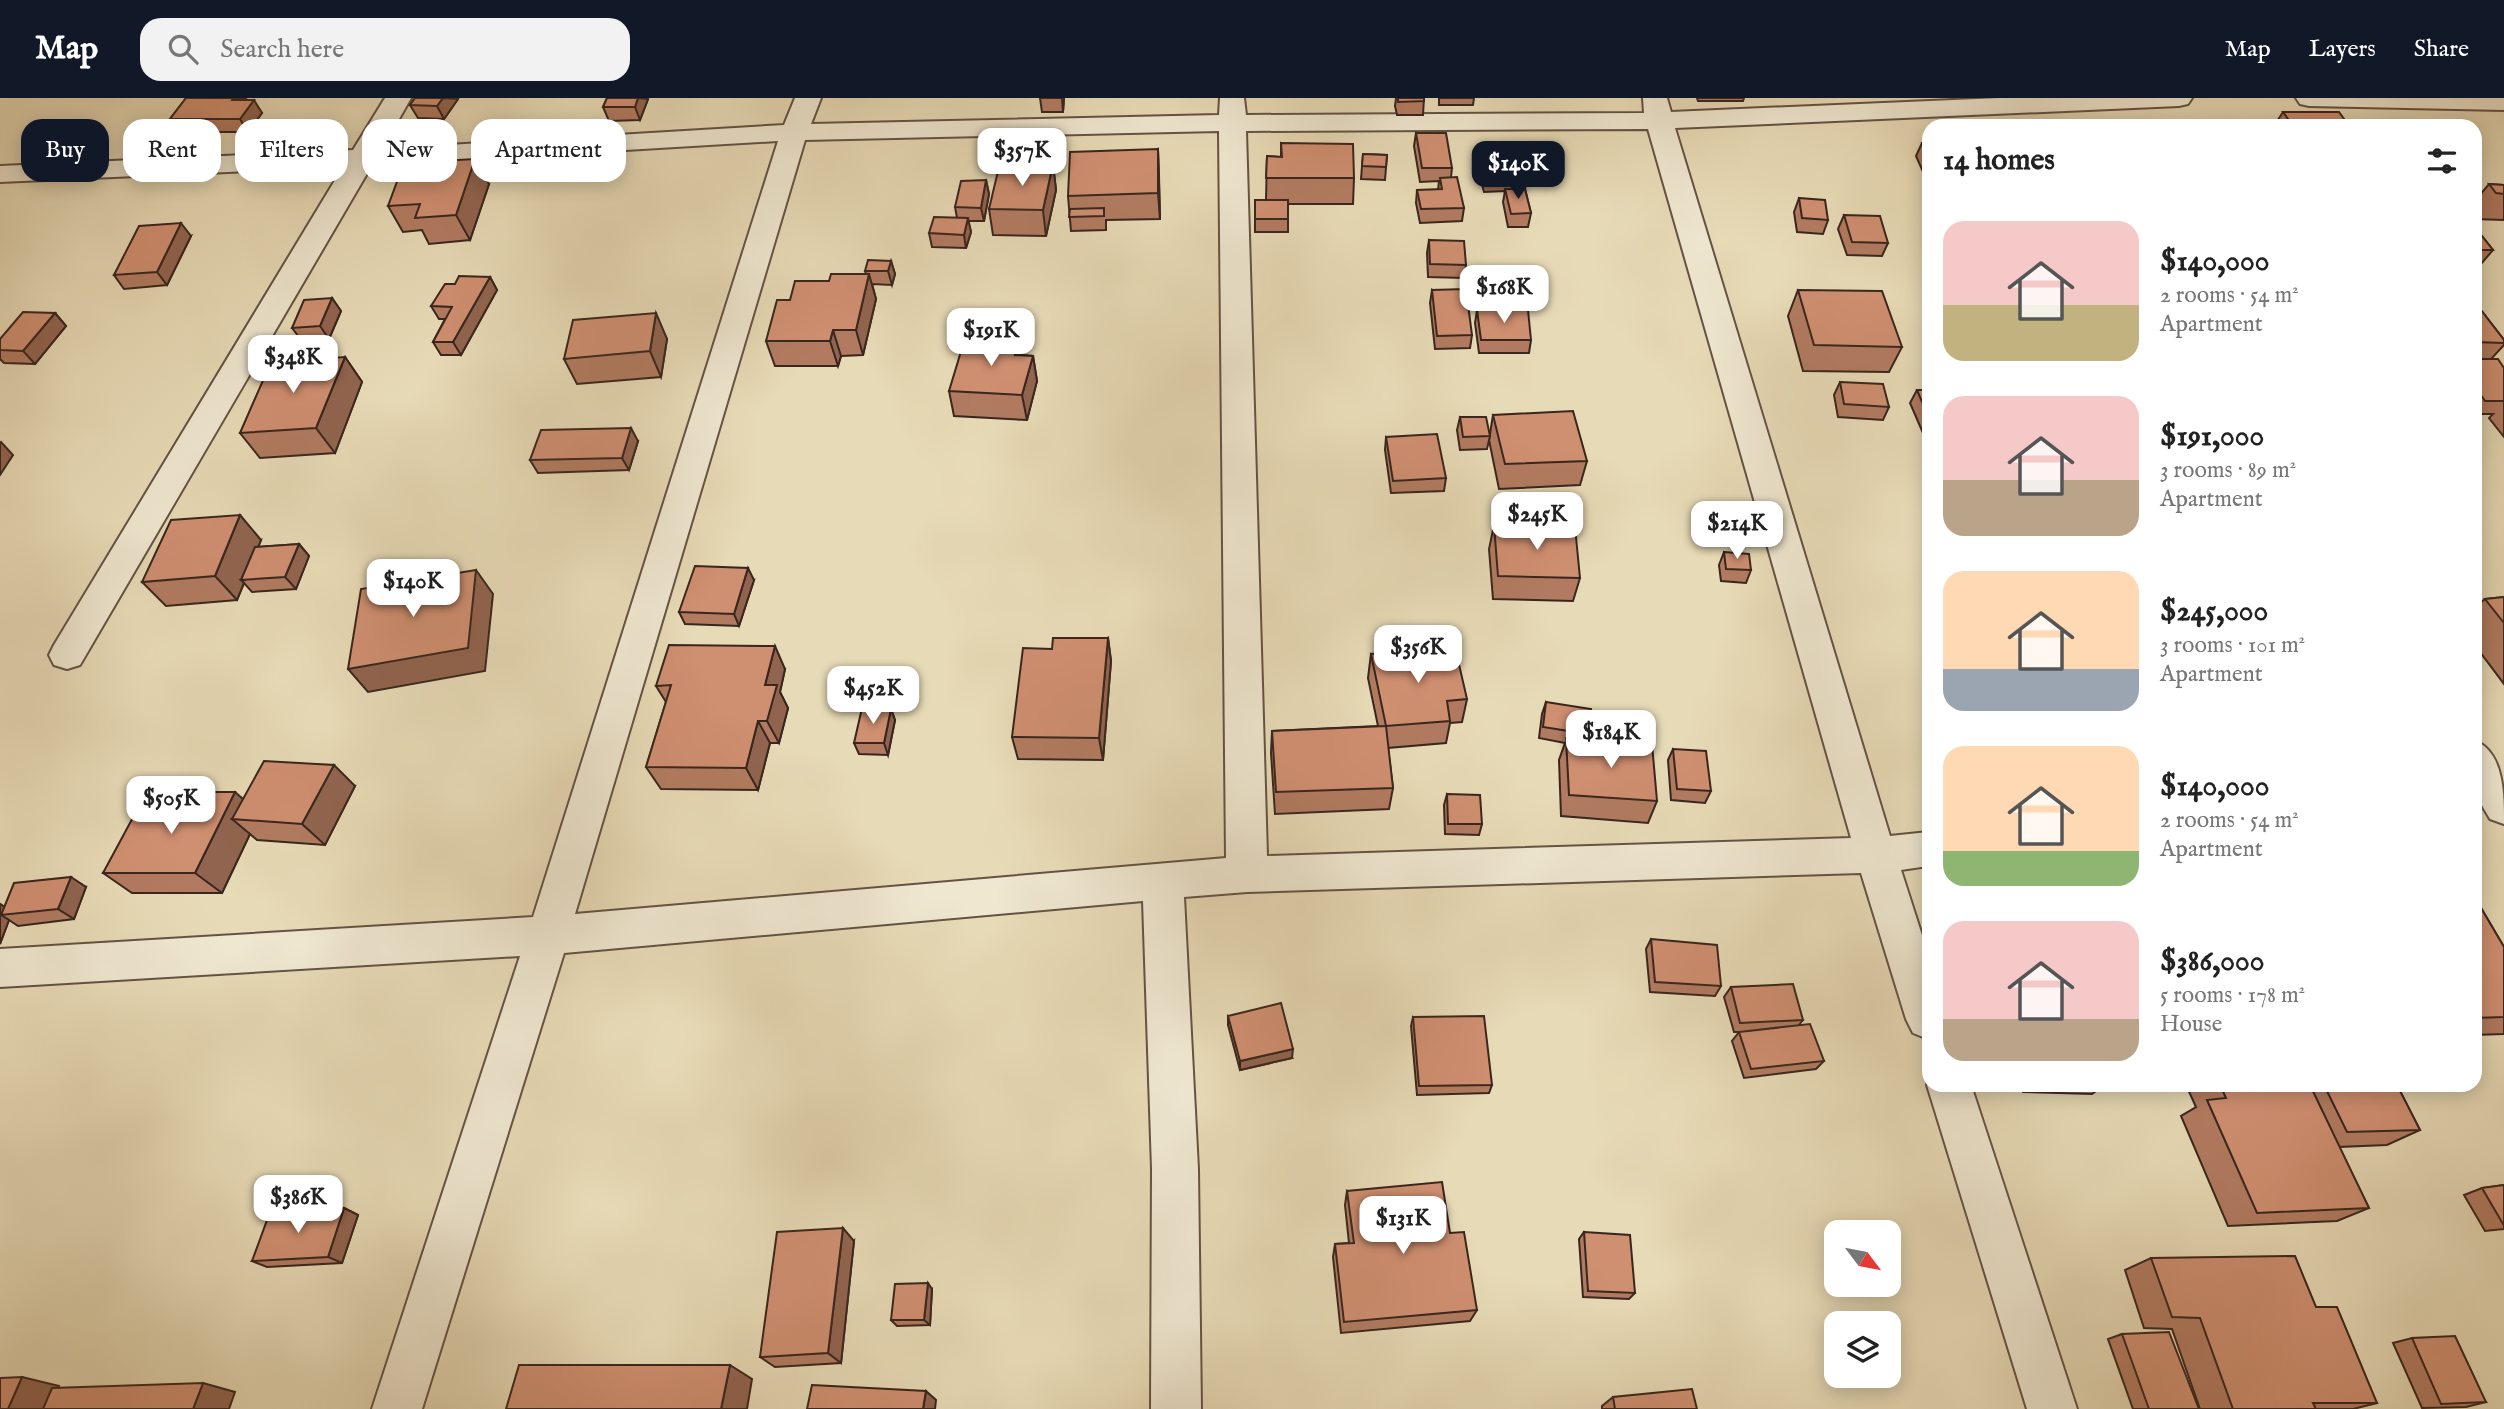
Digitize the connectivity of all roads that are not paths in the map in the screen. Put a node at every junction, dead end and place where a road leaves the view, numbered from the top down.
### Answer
1 (398, 98) edge
2 (808, 98) edge
3 (2179, 98) edge
4 (2309, 98) edge
5 (2099, 99) edge
6 (2504, 102) edge
7 (1657, 110) edge
8 (1231, 111) edge
9 (2111, 119) edge
10 (794, 132) junction
11 (360, 158) junction
12 (0, 174) edge
13 (67, 655) dead end
14 (1922, 850) edge
15 (1877, 855) junction
16 (1247, 874) junction
17 (1163, 883) junction
18 (548, 935) junction
19 (0, 968) edge
20 (1922, 1000) edge
21 (1951, 1092) edge
22 (397, 1409) edge
23 (1176, 1409) edge
24 (2052, 1409) edge

1 - 11 street
2 - 10 street
3 - 5 street
4 - 6 street
5 - 7 street
5 - 9 street
7 - 8 street
7 - 15 street
8 - 10 street
8 - 16 street
10 - 11 street
10 - 18 street
11 - 12 street
11 - 13 street
14 - 15 street
15 - 16 street
15 - 20 street
16 - 17 street
17 - 18 street
17 - 23 street
18 - 19 street
18 - 22 street
21 - 24 street

